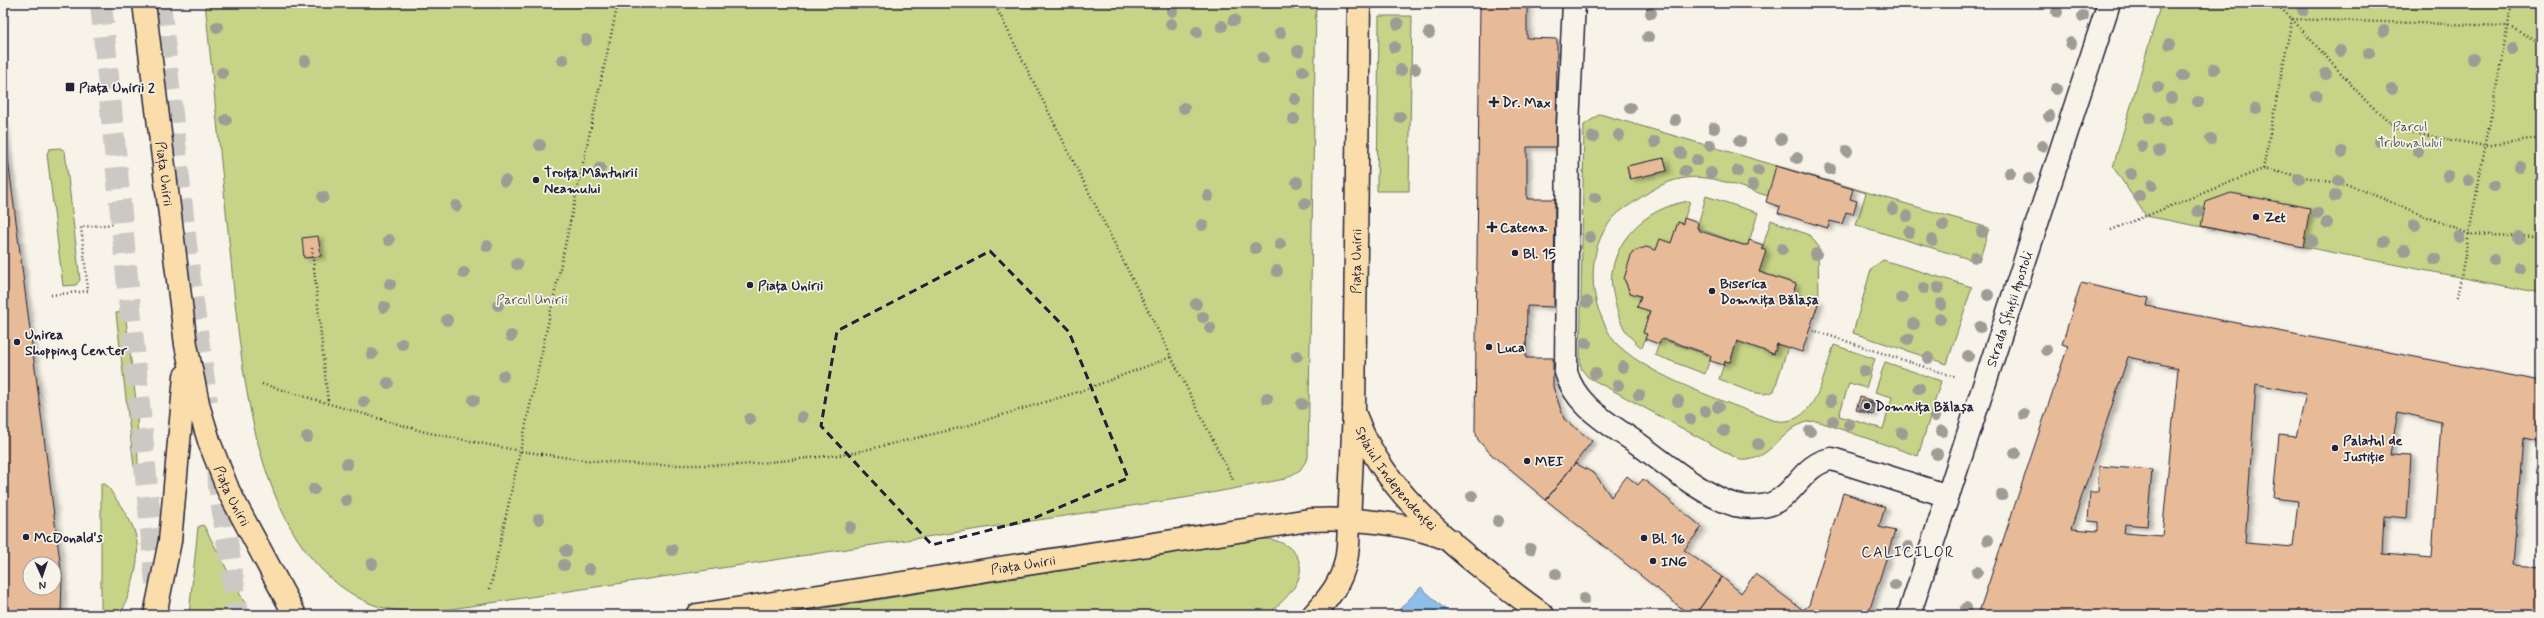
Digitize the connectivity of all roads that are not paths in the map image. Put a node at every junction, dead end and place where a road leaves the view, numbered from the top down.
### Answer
1 (144, 3) edge
2 (1359, 3) edge
3 (1574, 3) edge
4 (2109, 3) edge
5 (186, 344) junction
6 (1354, 410) junction
7 (1948, 496) junction
8 (1350, 519) junction
9 (1450, 540) junction
10 (156, 615) edge
11 (295, 615) edge
12 (697, 615) edge
13 (1313, 615) edge
14 (1543, 615) edge
15 (1909, 615) edge

1 - 5 main road, Piața Unirii
2 - 6 main road, Piața Unirii
3 - 7 street
4 - 7 street, Strada Sfinții Apostoli
5 - 10 main road, Piața Unirii
5 - 11 main road, Piața Unirii
6 - 8 main road, Piața Unirii
6 - 9 main road, Splaiul Independenței
7 - 15 street, Strada Sfinții Apostoli
8 - 9 main road, Splaiul Independenței
8 - 12 main road, Piața Unirii
8 - 13 main road, Piața Unirii
9 - 14 main road, Splaiul Independenței

